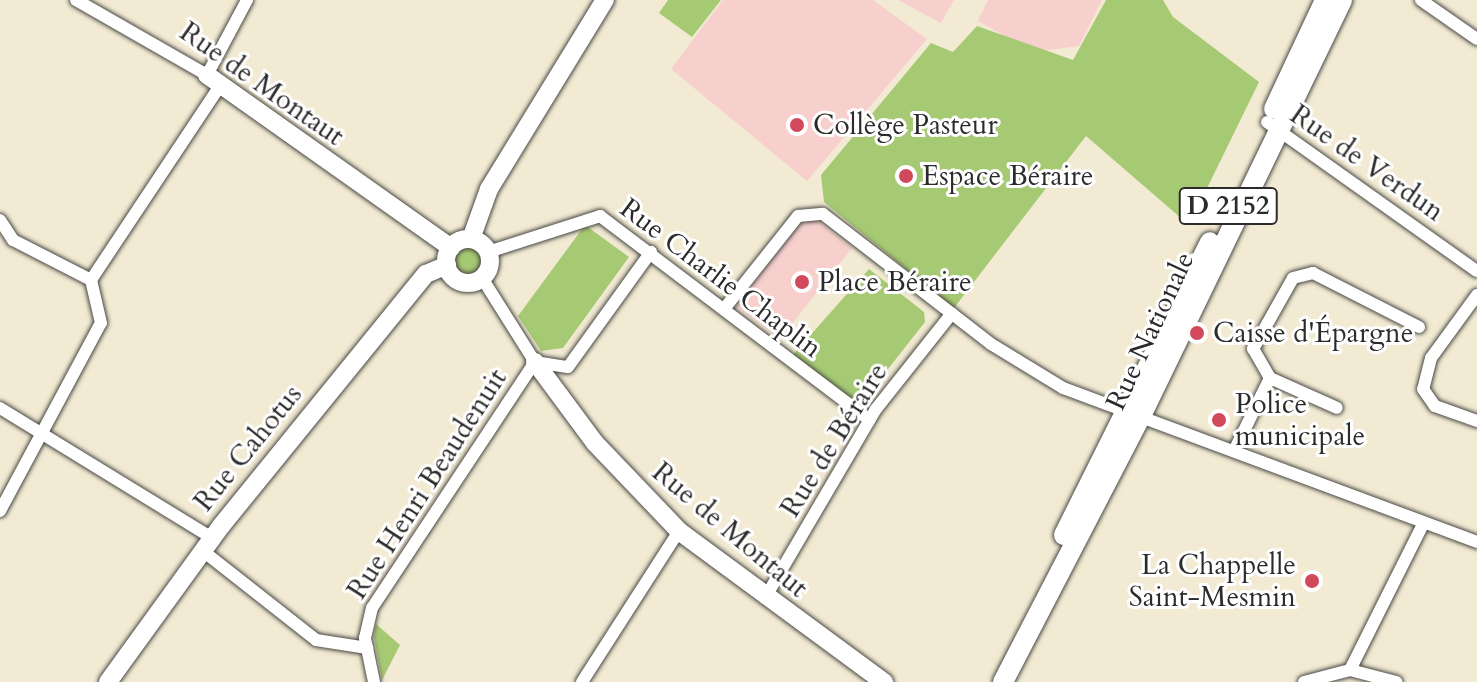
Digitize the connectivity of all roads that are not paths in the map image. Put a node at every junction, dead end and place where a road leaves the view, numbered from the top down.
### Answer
1 (76, 0) edge
2 (247, 0) edge
3 (605, 0) edge
4 (1325, 0) edge
5 (1342, 0) edge
6 (1421, 0) edge
7 (1477, 39) edge
8 (214, 80) junction
9 (1273, 125) junction
10 (0, 220) edge
11 (471, 239) junction
12 (488, 252) junction
13 (651, 252) junction
14 (449, 256) junction
15 (1477, 271) edge
16 (482, 278) junction
17 (91, 280) junction
18 (1477, 295) edge
19 (724, 309) junction
20 (952, 313) junction
21 (1419, 327) dead end
22 (535, 362) junction
23 (1270, 378) junction
24 (0, 408) edge
25 (1337, 408) dead end
26 (1134, 411) junction
27 (870, 420) junction
28 (1477, 421) edge
29 (43, 432) junction
30 (1235, 449) junction
31 (0, 511) edge
32 (1424, 522) junction
33 (679, 531) junction
34 (1477, 542) edge
35 (207, 544) junction
36 (765, 598) junction
37 (367, 648) junction
38 (1350, 670) junction
39 (108, 682) edge
40 (374, 682) edge
41 (582, 682) edge
42 (884, 682) edge
43 (995, 682) edge
44 (1003, 682) edge
45 (1304, 682) edge
46 (1396, 682) edge

1 - 8 street, Rue de Montaut
2 - 8 street
3 - 11 street
4 - 9 main road, Rue Nationale / D 2152
5 - 9 main road, Rue Nationale
6 - 7 street
8 - 14 street, Rue de Montaut
8 - 17 street
9 - 15 street, Rue de Verdun
9 - 26 main road, Rue Nationale / D 2152
10 - 17 street
11 - 12 street
11 - 14 street, Rue Cahotus
12 - 13 street, Rue Charlie Chaplin
12 - 16 street
13 - 19 street, Rue Charlie Chaplin
13 - 22 street
14 - 16 street, Rue de Montaut
14 - 35 street, Rue Cahotus
16 - 22 street, Rue de Montaut
17 - 29 street
18 - 28 street
19 - 20 street
19 - 27 street, Rue Charlie Chaplin
20 - 26 street
20 - 27 street, Rue de Béraire
21 - 23 street
22 - 33 street, Rue de Montaut
22 - 37 street, Rue Henri Beaudenuit
23 - 25 street
23 - 30 street
24 - 29 street
26 - 30 street
26 - 43 main road, Rue Nationale / D 2152
26 - 44 main road, Rue Nationale
27 - 36 street, Rue de Béraire
29 - 31 street
29 - 35 street
30 - 32 street
32 - 34 street
32 - 38 street
33 - 36 street, Rue de Montaut
33 - 41 street
35 - 37 street
35 - 39 street, Rue Cahotus
36 - 42 street, Rue de Montaut
37 - 40 street, Rue Henri Beaudenuit
38 - 45 street
38 - 46 street

